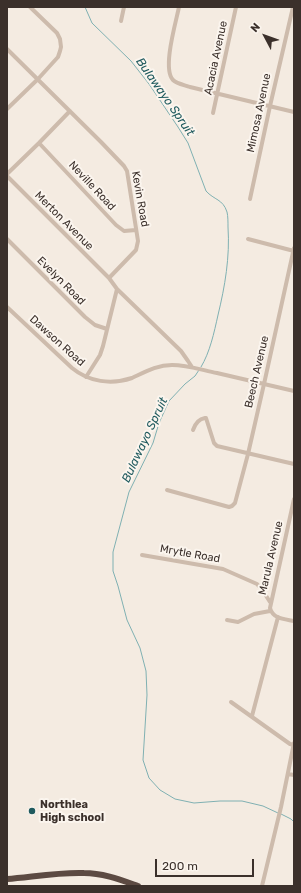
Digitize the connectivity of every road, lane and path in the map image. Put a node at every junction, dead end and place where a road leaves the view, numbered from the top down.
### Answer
1 (30, 7) edge
2 (124, 7) edge
3 (179, 7) edge
4 (236, 7) edge
5 (293, 7) edge
6 (121, 21) dead end
7 (7, 49) edge
8 (38, 80) junction
9 (217, 94) junction
10 (270, 106) junction
11 (7, 109) edge
12 (70, 111) junction
13 (294, 112) edge
14 (213, 113) dead end
15 (39, 143) junction
16 (7, 175) edge
17 (250, 199) dead end
18 (136, 230) junction
19 (7, 239) edge
20 (248, 239) dead end
21 (294, 250) edge
22 (109, 278) junction
23 (117, 289) junction
24 (7, 307) edge
25 (107, 329) junction
26 (192, 367) junction
27 (86, 377) junction
28 (264, 384) junction
29 (294, 391) edge
30 (193, 430) dead end
31 (248, 454) junction
32 (294, 464) edge
33 (167, 490) dead end
34 (294, 499) edge
35 (142, 555) dead end
36 (270, 602) junction
37 (270, 611) junction
38 (278, 617) junction
39 (227, 620) dead end
40 (294, 621) edge
41 (231, 702) dead end
42 (252, 716) junction
43 (294, 744) edge
44 (288, 774) junction
45 (294, 775) edge
46 (7, 879) edge
47 (138, 886) edge
48 (262, 886) edge

1 - 8 street
2 - 6 street
3 - 9 street
4 - 9 street, Acacia Avenue
5 - 10 street, Mimosa Avenue
7 - 8 street, Kevin Road
8 - 11 street
8 - 12 street, Kevin Road
9 - 10 street
9 - 14 street, Acacia Avenue
10 - 13 street
10 - 17 street, Mimosa Avenue
12 - 15 street
12 - 18 street, Kevin Road
15 - 16 street
15 - 18 street, Neville Road
16 - 22 street, Merton Avenue
18 - 22 street, Kevin Road
19 - 25 street, Evelyn Road
20 - 21 street
21 - 28 street, Beech Avenue
22 - 23 street, Merton Avenue
23 - 25 street
23 - 26 street, Merton Avenue
24 - 27 street, Dawson Road
25 - 27 street
26 - 27 street, Dawson Road
26 - 28 street, Dawson Road
28 - 29 street
28 - 31 street, Beech Avenue
30 - 31 street
31 - 32 street
31 - 33 street, Beech Avenue
34 - 36 street, Marula Avenue
35 - 36 street, Mrytle Road
36 - 37 street, Marula Avenue
37 - 38 street, Marula Avenue
37 - 39 street
38 - 40 street
38 - 42 street
41 - 42 street
42 - 43 street
43 - 44 street
44 - 45 street
44 - 48 street
46 - 47 highway

